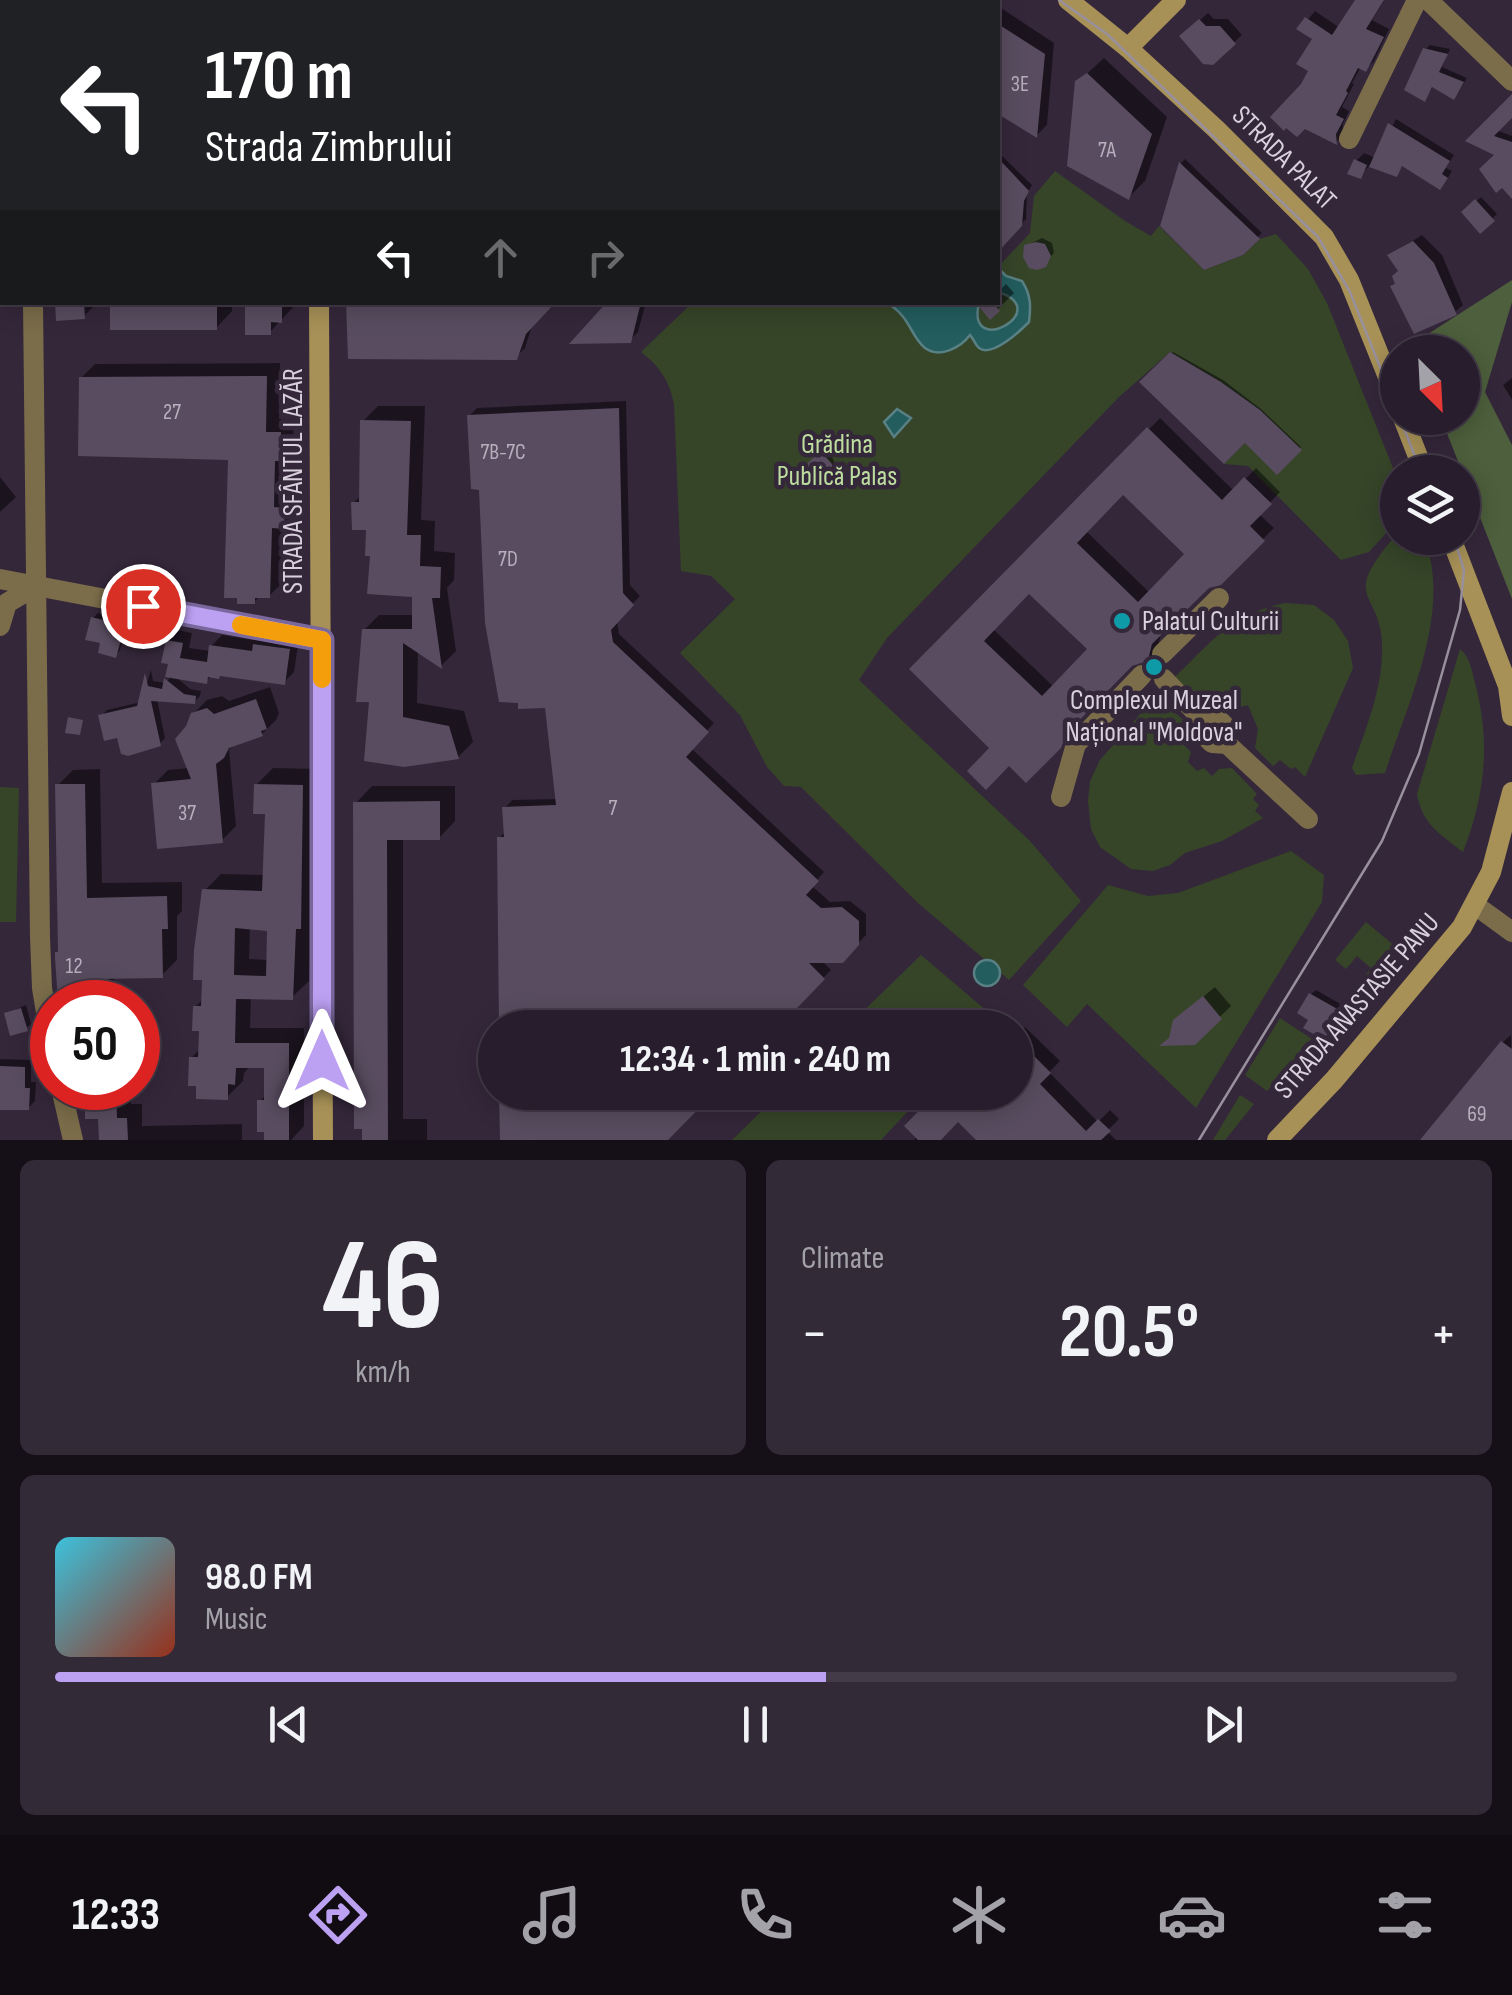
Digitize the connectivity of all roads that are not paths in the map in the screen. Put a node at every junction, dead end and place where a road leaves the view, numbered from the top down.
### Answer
1 (1068, 0) edge
2 (1176, 0) edge
3 (1417, 0) edge
4 (1428, 0) edge
5 (1128, 48) junction
6 (1512, 82) edge
7 (1349, 139) dead end
8 (33, 305) edge
9 (319, 305) edge
10 (1380, 356) edge
11 (1458, 555) edge
12 (0, 578) edge
13 (36, 586) junction
14 (1220, 598) dead end
15 (0, 626) edge
16 (322, 640) junction
17 (1162, 654) dead end
18 (1142, 676) dead end
19 (1164, 679) dead end
20 (1512, 716) edge
21 (1512, 792) edge
22 (1061, 796) dead end
23 (1308, 819) dead end
24 (1512, 855) edge
25 (1490, 872) junction
26 (1475, 905) junction
27 (1512, 932) edge
28 (42, 980) edge
29 (66, 1110) edge
30 (74, 1140) edge
31 (323, 1140) edge
32 (1276, 1140) edge

1 - 5 main road, STRADA PALAT
2 - 5 main road
3 - 7 street
4 - 6 street
5 - 10 main road, STRADA PALAT
8 - 13 street
9 - 16 main road, STRADA SFÂNTUL LAZĂR
11 - 20 main road
12 - 13 street
13 - 15 street
13 - 16 street
13 - 28 street
14 - 17 street
16 - 31 main road, STRADA SFÂNTUL LAZĂR
18 - 22 street
19 - 23 street
21 - 25 main road
24 - 25 main road
25 - 26 main road
26 - 27 street
26 - 32 main road, STRADA ANASTASIE PANU
29 - 30 street

